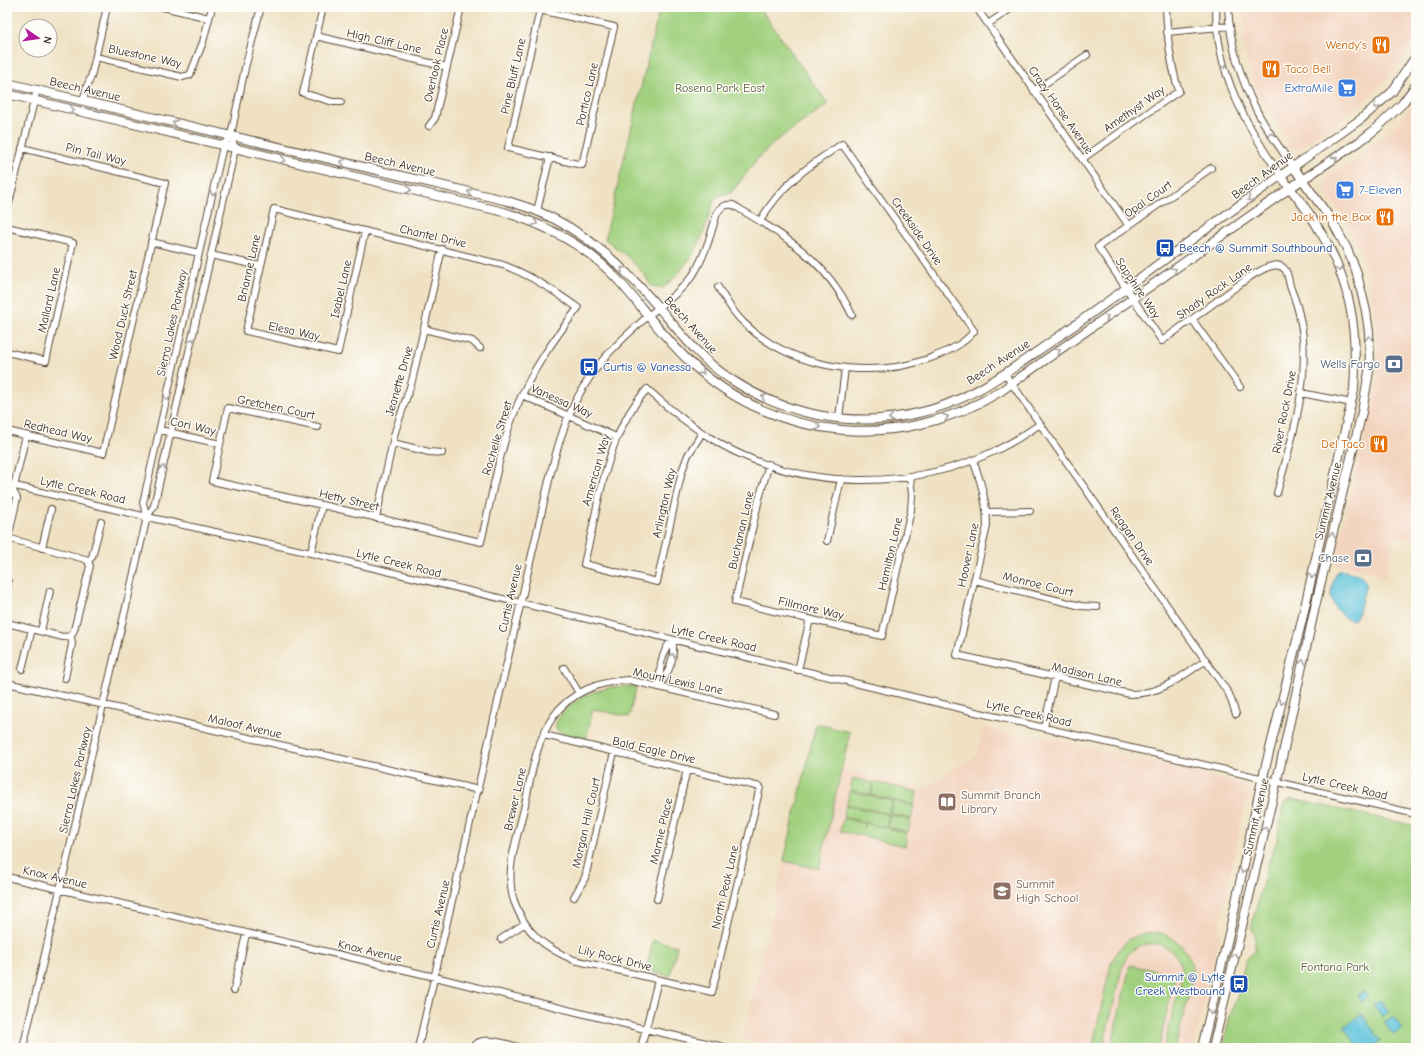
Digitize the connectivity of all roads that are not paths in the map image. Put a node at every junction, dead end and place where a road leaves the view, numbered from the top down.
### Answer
1 (107, 7) edge
2 (163, 7) edge
3 (212, 7) edge
4 (261, 7) edge
5 (322, 7) edge
6 (461, 7) edge
7 (528, 7) edge
8 (976, 7) edge
9 (1013, 7) edge
10 (1166, 7) edge
11 (1216, 7) edge
12 (1228, 7) edge
13 (540, 10) junction
14 (209, 18) junction
15 (988, 24) junction
16 (1230, 26) junction
17 (1217, 28) junction
18 (1167, 32) junction
19 (316, 36) junction
20 (1087, 55) dead end
21 (1416, 56) edge
22 (96, 57) junction
23 (447, 67) junction
24 (7, 83) edge
25 (1416, 85) edge
26 (36, 89) junction
27 (1034, 91) junction
28 (7, 94) edge
29 (83, 100) junction
30 (34, 101) junction
31 (341, 102) dead end
32 (429, 126) dead end
33 (231, 135) junction
34 (223, 146) junction
35 (22, 148) junction
36 (235, 148) junction
37 (550, 157) junction
38 (1082, 159) junction
39 (1211, 168) dead end
40 (1294, 168) junction
41 (1282, 176) junction
42 (1303, 180) junction
43 (164, 183) joint
44 (1290, 188) junction
45 (274, 209) joint
46 (7, 211) edge
47 (537, 211) junction
48 (760, 221) junction
49 (1129, 226) junction
50 (7, 227) edge
51 (365, 231) junction
52 (151, 242) junction
53 (1098, 247) joint
54 (442, 249) junction
55 (199, 253) junction
56 (211, 255) junction
57 (260, 266) junction
58 (1281, 266) joint
59 (718, 286) dead end
60 (1125, 289) junction
61 (1132, 299) junction
62 (578, 308) joint
63 (658, 308) junction
64 (852, 315) dead end
65 (649, 316) junction
66 (1192, 319) junction
67 (424, 329) junction
68 (246, 331) joint
69 (1162, 341) joint
70 (480, 348) dead end
71 (7, 352) edge
72 (338, 352) joint
73 (845, 368) junction
74 (1005, 374) junction
75 (1012, 384) junction
76 (1240, 387) dead end
77 (1302, 393) junction
78 (522, 395) junction
79 (1352, 403) junction
80 (568, 416) junction
81 (839, 418) junction
82 (1040, 424) junction
83 (318, 427) dead end
84 (160, 430) junction
85 (7, 431) edge
86 (172, 432) junction
87 (702, 433) junction
88 (26, 435) junction
89 (616, 437) junction
90 (392, 443) junction
91 (220, 444) junction
92 (103, 453) joint
93 (442, 453) dead end
94 (973, 460) junction
95 (770, 464) junction
96 (910, 476) junction
97 (841, 480) junction
98 (7, 484) edge
99 (14, 488) junction
100 (1277, 493) dead end
101 (7, 499) edge
102 (322, 505) junction
103 (51, 509) dead end
104 (1030, 511) dead end
105 (987, 512) junction
106 (147, 517) junction
107 (376, 518) junction
108 (101, 522) dead end
109 (7, 532) edge
110 (7, 538) edge
111 (827, 541) dead end
112 (481, 542) joint
113 (42, 548) junction
114 (311, 553) junction
115 (89, 564) junction
116 (584, 564) joint
117 (974, 580) junction
118 (50, 591) dead end
119 (735, 602) joint
120 (520, 604) junction
121 (1097, 607) dead end
122 (810, 619) junction
123 (7, 623) edge
124 (32, 629) junction
125 (41, 631) junction
126 (71, 636) junction
127 (882, 636) joint
128 (672, 640) junction
129 (957, 655) joint
130 (1206, 660) junction
131 (564, 668) dead end
132 (22, 669) dead end
133 (798, 670) junction
134 (1055, 677) junction
135 (64, 678) dead end
136 (7, 683) edge
137 (659, 687) junction
138 (579, 693) junction
139 (103, 705) junction
140 (774, 714) dead end
141 (1236, 714) dead end
142 (1044, 727) junction
143 (544, 734) junction
144 (614, 752) junction
145 (687, 769) junction
146 (1263, 779) junction
147 (1276, 782) junction
148 (760, 787) joint
149 (478, 790) junction
150 (1416, 814) edge
151 (7, 877) edge
152 (61, 890) junction
153 (574, 897) dead end
154 (657, 899) dead end
155 (524, 924) junction
156 (246, 934) junction
157 (501, 939) dead end
158 (435, 977) junction
159 (658, 980) junction
160 (234, 990) dead end
161 (712, 992) joint
162 (646, 1029) junction
163 (23, 1048) edge
164 (418, 1048) edge
165 (472, 1048) edge
166 (521, 1048) edge
167 (641, 1048) edge
168 (728, 1048) edge
169 (1202, 1048) edge
170 (1213, 1048) edge

1 - 22 street
2 - 14 street
3 - 14 street
4 - 33 street, Sierra Lakes Parkway
5 - 19 street
6 - 23 street, Overlook Place
7 - 13 street
8 - 15 street, Crazy Horse Avenue
9 - 15 street
10 - 18 street
11 - 17 street, Summit Avenue
12 - 16 street, Summit Avenue
13 - 37 street, Pine Bluff Lane
13 - 37 street, Portico Lane
14 - 22 street, Bluestone Way
15 - 27 street, Crazy Horse Avenue
16 - 17 street
40 -> 16 street, Summit Avenue
17 - 18 street
17 -> 41 street, Summit Avenue
18 - 38 street, Amethyst Way
19 - 23 street, High Cliff Lane
19 - 31 street
20 - 27 street
21 -> 40 main road, Beech Avenue
22 - 29 street
23 - 32 street, Overlook Place
24 - 26 main road, Beech Avenue
42 -> 25 main road, Beech Avenue
26 - 29 main road, Beech Avenue
26 - 30 street
27 - 38 street, Crazy Horse Avenue
28 - 30 main road, Beech Avenue
33 -> 29 main road, Beech Avenue
30 -> 34 main road, Beech Avenue
30 - 35 street
33 - 34 street, Sierra Lakes Parkway
33 - 36 street, Sierra Lakes Parkway
47 -> 33 main road, Beech Avenue
34 - 36 main road, Beech Avenue
34 -> 55 street, Sierra Lakes Parkway
35 - 43 street, Pin Tail Way
35 - 46 street
36 - 56 street, Sierra Lakes Parkway
36 -> 65 main road, Beech Avenue
37 - 47 street
38 - 49 street, Crazy Horse Avenue
39 - 49 street, Opal Court
40 - 41 main road, Beech Avenue
40 - 42 main road, Summit Avenue
41 - 44 main road, Summit Avenue
41 -> 60 main road, Beech Avenue
42 - 44 main road, Beech Avenue
147 -> 42 main road, Summit Avenue
43 - 52 street, Wood Duck Street
61 -> 44 main road, Beech Avenue
44 -> 79 main road, Summit Avenue
45 - 51 street, Chantel Drive
45 - 57 street, Brianne Lane
63 -> 47 main road, Beech Avenue
48 - 63 street, Curtis Avenue
48 - 64 street
48 - 73 street, Creekside Drive
49 - 53 street, Opal Court
50 - 71 street, Mallard Lane
51 - 54 street, Chantel Drive
51 - 72 street, Isabel Lane
52 - 55 street
52 - 92 street, Wood Duck Street
53 - 60 street, Sapphire Way
54 - 62 street, Chantel Drive
54 - 67 street, Jeanette Drive
55 -> 84 street, Sierra Lakes Parkway
56 - 57 street
86 -> 56 street, Sierra Lakes Parkway
57 - 68 street, Brianne Lane
58 - 66 street, Shady Rock Lane
58 - 77 street, River Rock Drive
59 - 73 street
60 - 61 street, Sapphire Way
60 - 74 main road, Beech Avenue
61 - 69 street, Sapphire Way
75 -> 61 main road, Beech Avenue
62 - 78 street, Rochelle Street
63 - 65 street, Curtis Avenue
81 -> 63 main road, Beech Avenue
65 -> 75 main road, Beech Avenue
65 - 80 street, Curtis Avenue
66 - 69 street, Shady Rock Lane
66 - 76 street
67 - 70 street
67 - 90 street, Jeanette Drive
68 - 72 street, Elesa Way
73 - 81 street
74 - 75 street, Reagan Drive
74 -> 81 main road, Beech Avenue
75 - 82 street, Reagan Drive
77 - 79 street
77 - 100 street, River Rock Drive
78 - 80 street, Vanessa Way
78 - 112 street, Rochelle Street
79 -> 146 main road, Summit Avenue
80 - 89 street, Vanessa Way
80 - 120 street, Curtis Avenue
82 - 94 street
82 - 130 street, Reagan Drive
83 - 91 street, Gretchen Court
84 - 86 street, Cori Way
84 - 106 street, Sierra Lakes Parkway
85 - 88 street, Redhead Way
86 - 91 street, Cori Way
106 -> 86 street, Sierra Lakes Parkway
87 - 89 street, American Way
87 - 95 street
87 - 116 street, Arlington Way
88 - 92 street, Redhead Way
88 - 99 street
89 - 116 street, American Way
90 - 93 street
90 - 107 street, Jeanette Drive
91 - 102 street, Hetty Street
94 - 96 street
94 - 105 street, Hoover Lane
95 - 97 street
95 - 119 street, Buchanan Lane
96 - 97 street
96 - 127 street, Hamilton Lane
97 - 111 street
98 - 99 street, Lytle Creek Road
99 - 101 street
99 - 106 street, Lytle Creek Road
99 - 109 street
102 - 107 street, Hetty Street
102 - 114 street
103 - 113 street
104 - 105 street
105 - 117 street, Hoover Lane
106 - 114 street, Lytle Creek Road
106 - 139 street, Sierra Lakes Parkway
107 - 112 street, Hetty Street
108 - 115 street
110 - 113 street
113 - 115 street
114 - 120 street, Lytle Creek Road
115 - 126 street
117 - 121 street, Monroe Court
117 - 129 street, Hoover Lane
118 - 125 street
119 - 122 street, Fillmore Way
120 - 128 street, Lytle Creek Road
120 - 149 street, Curtis Avenue
122 - 127 street, Fillmore Way
122 - 133 street
123 - 124 street
124 - 125 street
124 - 132 street
125 - 126 street
126 - 135 street
128 - 133 street, Lytle Creek Road
128 - 137 street
137 -> 128 street
129 - 134 street, Madison Lane
130 - 134 street, Madison Lane
130 - 141 street, Reagan Drive
131 - 138 street
133 - 142 street, Lytle Creek Road
134 - 142 street
136 - 139 street, Maloof Avenue
137 - 138 street, Mount Lewis Lane
137 - 140 street, Mount Lewis Lane
138 - 143 street, Brewer Lane
139 - 149 street, Maloof Avenue
139 - 152 street, Sierra Lakes Parkway
142 - 146 street, Lytle Creek Road
143 - 144 street, Bald Eagle Drive
143 - 155 street, Brewer Lane
144 - 145 street, Bald Eagle Drive
144 - 153 street, Morgan Hill Court
145 - 148 street, Bald Eagle Drive
145 - 154 street, Marnie Place
146 - 147 street, Lytle Creek Road
146 -> 169 main road, Summit Avenue
147 - 150 street, Lytle Creek Road
170 -> 147 main road, Summit Avenue
148 - 161 street, North Peak Lane
149 - 158 street, Curtis Avenue
151 - 152 street, Knox Avenue
152 - 156 street, Knox Avenue
152 - 163 street, Sierra Lakes Parkway
155 - 157 street
155 - 159 street, Lily Rock Drive
156 - 158 street, Knox Avenue
156 - 160 street
158 - 162 street, Knox Avenue
158 - 164 street, Curtis Avenue
159 - 161 street, Lily Rock Drive
159 - 162 street
162 - 167 street
162 - 168 street, Knox Avenue
165 - 166 street

